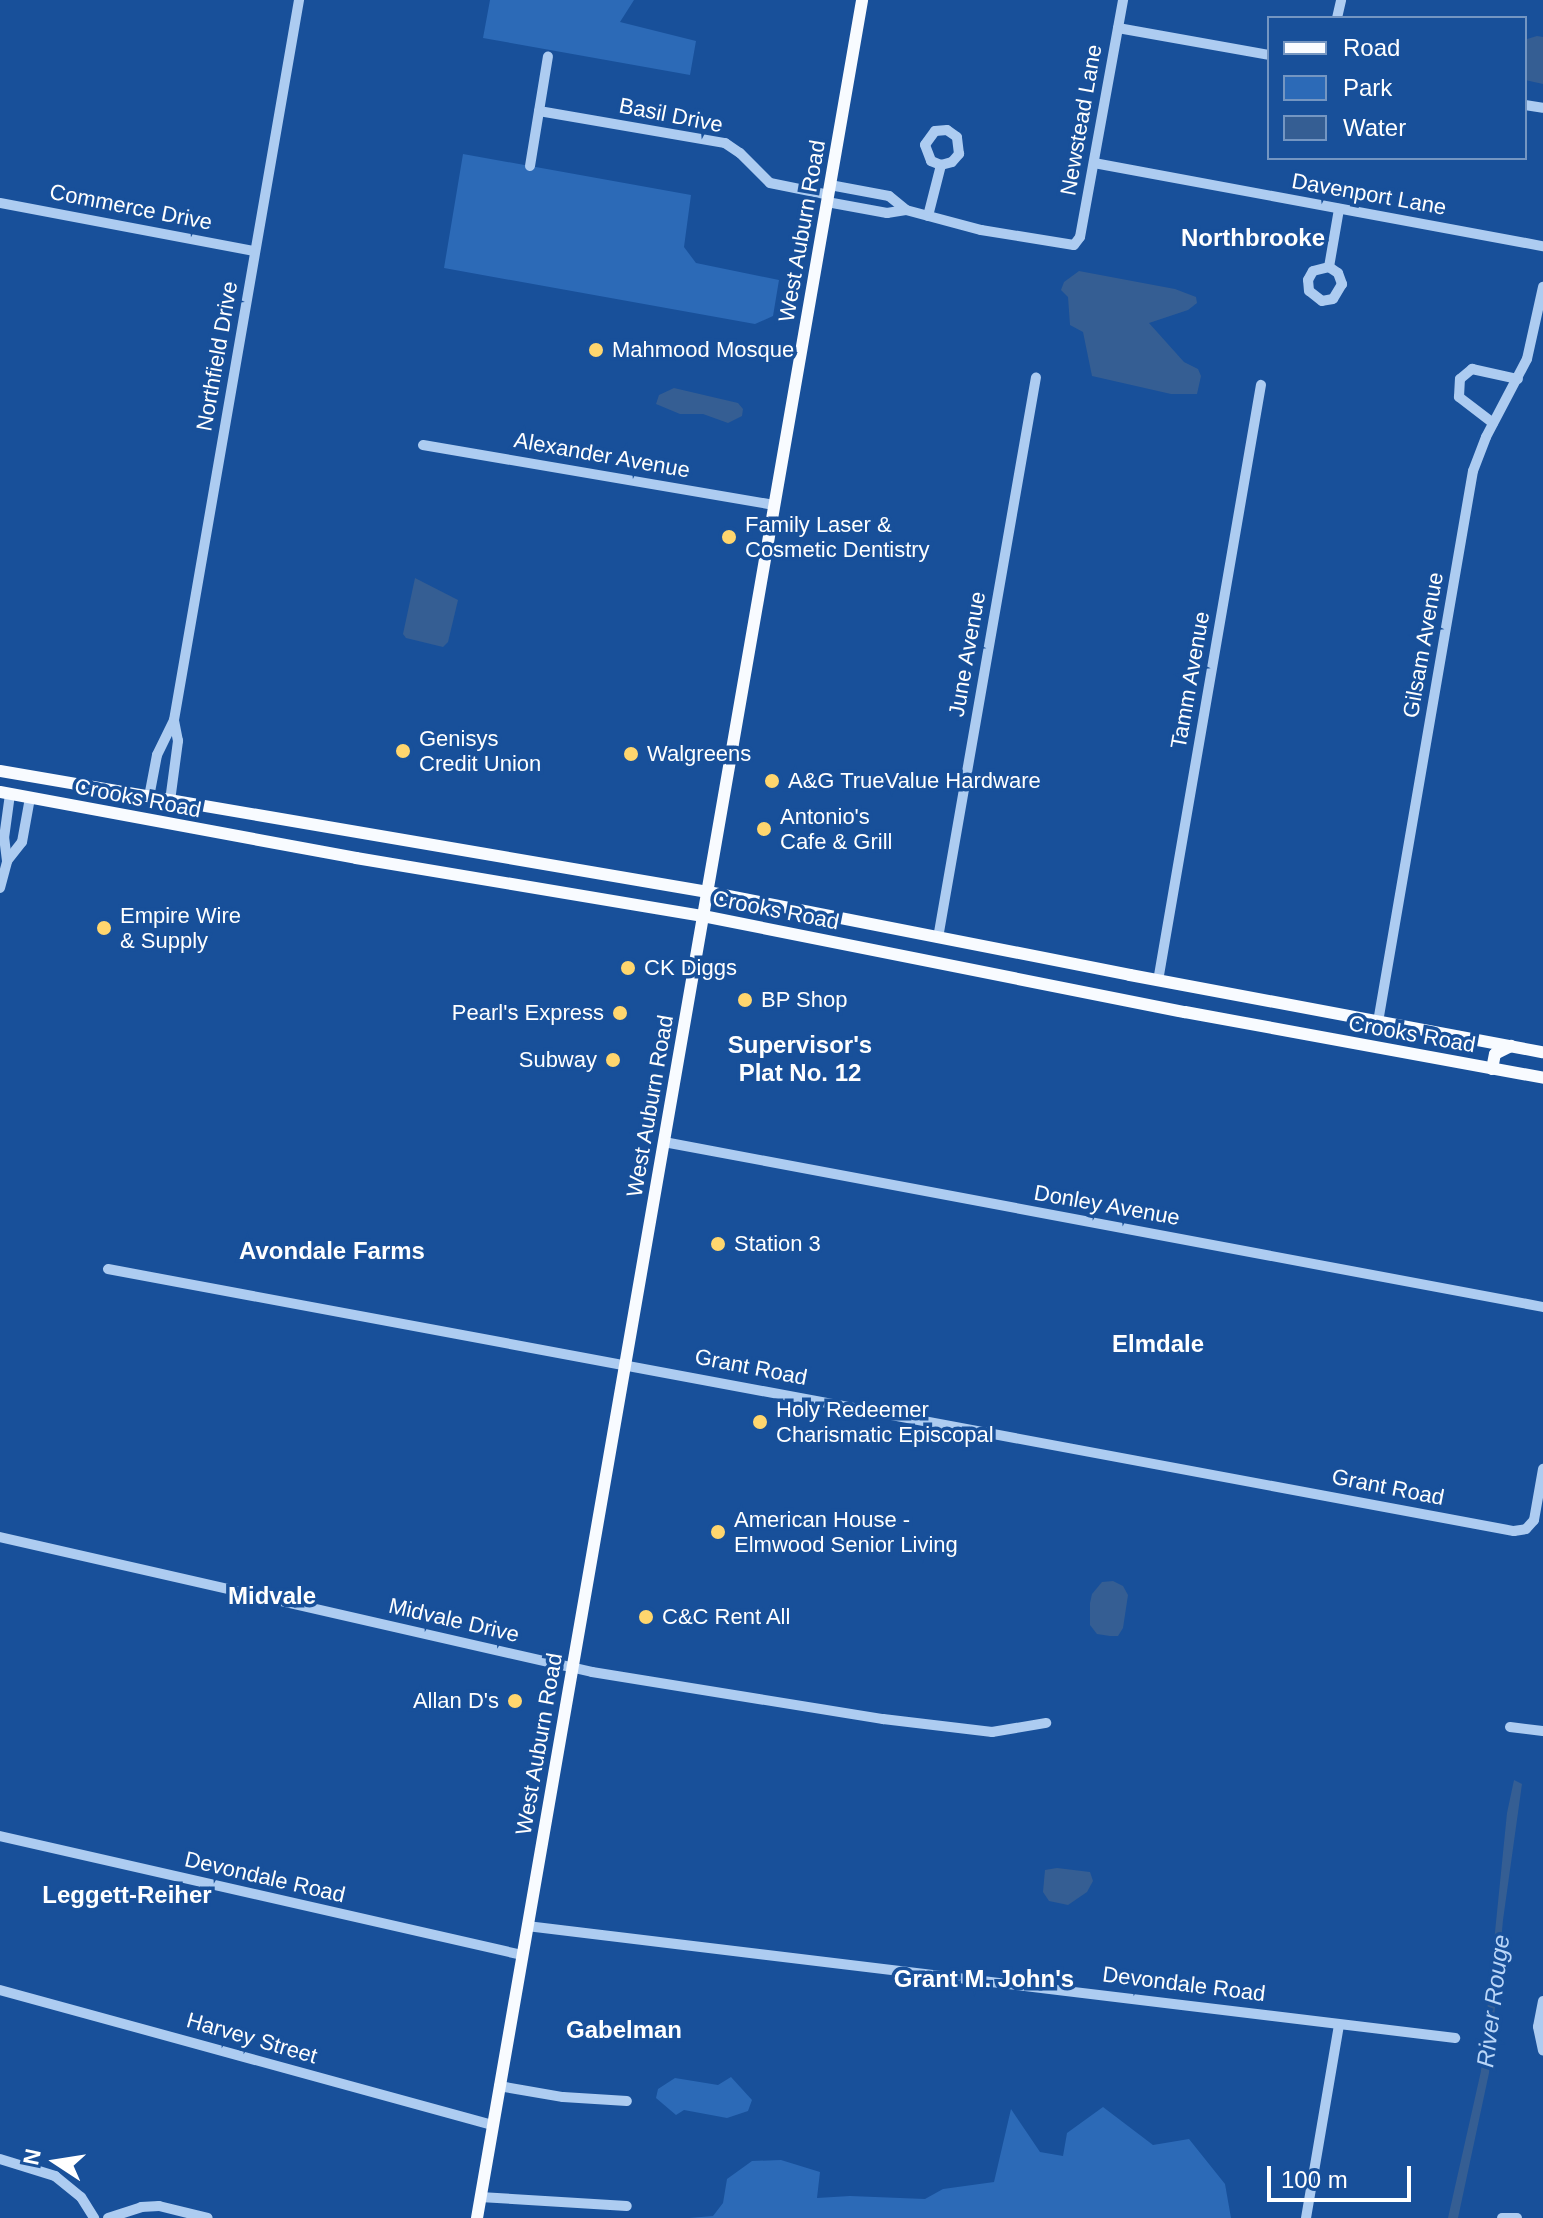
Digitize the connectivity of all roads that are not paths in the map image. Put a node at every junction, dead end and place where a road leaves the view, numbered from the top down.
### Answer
1 (299, 0) edge
2 (862, 0) edge
3 (1123, 0) edge
4 (1118, 28) junction
5 (1267, 55) edge
6 (548, 56) dead end
7 (539, 111) junction
8 (1094, 163) junction
9 (941, 165) dead end
10 (530, 166) dead end
11 (829, 194) junction
12 (0, 203) edge
13 (1339, 209) junction
14 (906, 210) junction
15 (928, 216) junction
16 (1543, 246) edge
17 (255, 251) junction
18 (1329, 267) dead end
19 (1543, 287) edge
20 (1036, 377) dead end
21 (1518, 379) junction
22 (1261, 385) dead end
23 (1493, 423) junction
24 (423, 445) dead end
25 (774, 505) junction
26 (174, 720) junction
27 (0, 771) edge
28 (37, 777) junction
29 (5, 793) edge
30 (149, 797) junction
31 (30, 798) junction
32 (170, 801) junction
33 (251, 815) junction
34 (144, 820) junction
35 (231, 836) junction
36 (464, 851) junction
37 (7, 861) junction
38 (443, 872) junction
39 (661, 884) junction
40 (0, 888) edge
41 (708, 892) junction
42 (765, 903) junction
43 (647, 906) junction
44 (703, 916) junction
45 (748, 924) junction
46 (938, 938) junction
47 (1023, 955) junction
48 (918, 958) junction
49 (1008, 977) junction
50 (1158, 981) junction
51 (1378, 1022) junction
52 (1362, 1045) junction
53 (1511, 1046) junction
54 (1543, 1052) edge
55 (1492, 1069) junction
56 (1543, 1078) edge
57 (664, 1142) junction
58 (108, 1269) dead end
59 (1543, 1307) edge
60 (625, 1364) junction
61 (1543, 1469) edge
62 (0, 1537) edge
63 (572, 1668) junction
64 (1046, 1723) dead end
65 (1510, 1727) dead end
66 (1543, 1731) edge
67 (0, 1836) edge
68 (527, 1926) junction
69 (522, 1955) junction
70 (0, 1990) edge
71 (1543, 2001) edge
72 (1339, 2025) junction
73 (1455, 2038) dead end
74 (1543, 2050) edge
75 (499, 2086) junction
76 (627, 2101) dead end
77 (492, 2125) junction
78 (0, 2159) edge
79 (480, 2197) junction
80 (627, 2206) dead end
81 (94, 2218) edge
82 (108, 2218) edge
83 (208, 2218) edge
84 (477, 2218) edge
85 (1306, 2218) edge
86 (1502, 2218) edge
87 (1517, 2218) edge

1 - 17 street, Northfield Drive
2 - 11 main road, West Auburn Road
3 - 4 street, Newstead Lane
4 - 5 street
4 - 8 street, Newstead Lane
6 - 7 street
7 - 10 street
7 - 11 street, Basil Drive
8 - 13 street, Davenport Lane
8 - 15 street, Newstead Lane
9 - 15 street
11 - 14 street
11 - 14 street
11 - 25 main road, West Auburn Road
12 - 17 street, Commerce Drive
13 - 16 street, Davenport Lane
13 - 18 street
14 - 15 street
17 - 26 street, Northfield Drive
19 - 21 street, Gilsam Avenue
20 - 46 street, June Avenue
21 - 23 street, Gilsam Avenue
21 - 23 street
22 - 50 street, Tamm Avenue
23 - 51 street, Gilsam Avenue
24 - 25 street, Alexander Avenue
25 - 41 main road, West Auburn Road
26 - 30 street, Northfield Drive
26 - 32 street, Northfield Drive
27 - 28 main road, Crooks Road
28 - 29 main road
28 - 30 main road, Crooks Road
29 - 31 main road, Crooks Road
29 - 37 street
30 - 32 main road, Crooks Road
31 - 34 main road, Crooks Road
31 - 37 street
32 - 33 main road, Crooks Road
32 - 34 main road
33 - 35 main road
33 - 36 main road, Crooks Road
34 - 35 main road, Crooks Road
35 - 38 main road, Crooks Road
36 - 38 main road
36 - 39 main road, Crooks Road
37 - 40 street
38 - 43 main road, Crooks Road
39 - 41 main road, Crooks Road
39 - 43 main road
41 - 42 main road, Crooks Road
41 - 44 main road, West Auburn Road
42 - 45 main road
42 - 46 main road, Crooks Road
43 - 44 main road, Crooks Road
44 - 45 main road, Crooks Road
44 - 57 main road, West Auburn Road
45 - 48 main road, Crooks Road
46 - 47 main road, Crooks Road
46 - 48 main road
47 - 49 main road
47 - 50 main road, Crooks Road
48 - 49 main road, Crooks Road
49 - 52 main road, Crooks Road
50 - 51 main road, Crooks Road
51 - 52 main road
51 - 53 main road, Crooks Road
52 - 55 main road, Crooks Road
53 - 54 main road, Crooks Road
53 - 55 main road
55 - 56 main road, Crooks Road
57 - 59 street, Donley Avenue
57 - 60 main road, West Auburn Road
58 - 60 street, Grant Road
60 - 61 street, Grant Road
60 - 63 main road, West Auburn Road
62 - 63 street, Midvale Drive
63 - 64 street, Midvale Drive
63 - 68 main road, West Auburn Road
65 - 66 street
67 - 69 street, Devondale Road
68 - 69 main road, West Auburn Road
68 - 72 street, Devondale Road
69 - 75 main road, West Auburn Road
70 - 77 street, Harvey Street
71 - 74 street
72 - 73 street, Devondale Road
72 - 85 street
75 - 76 street
75 - 77 main road, West Auburn Road
77 - 79 main road, West Auburn Road
78 - 81 street
79 - 80 street
79 - 84 main road, West Auburn Road
82 - 83 street
86 - 87 street

